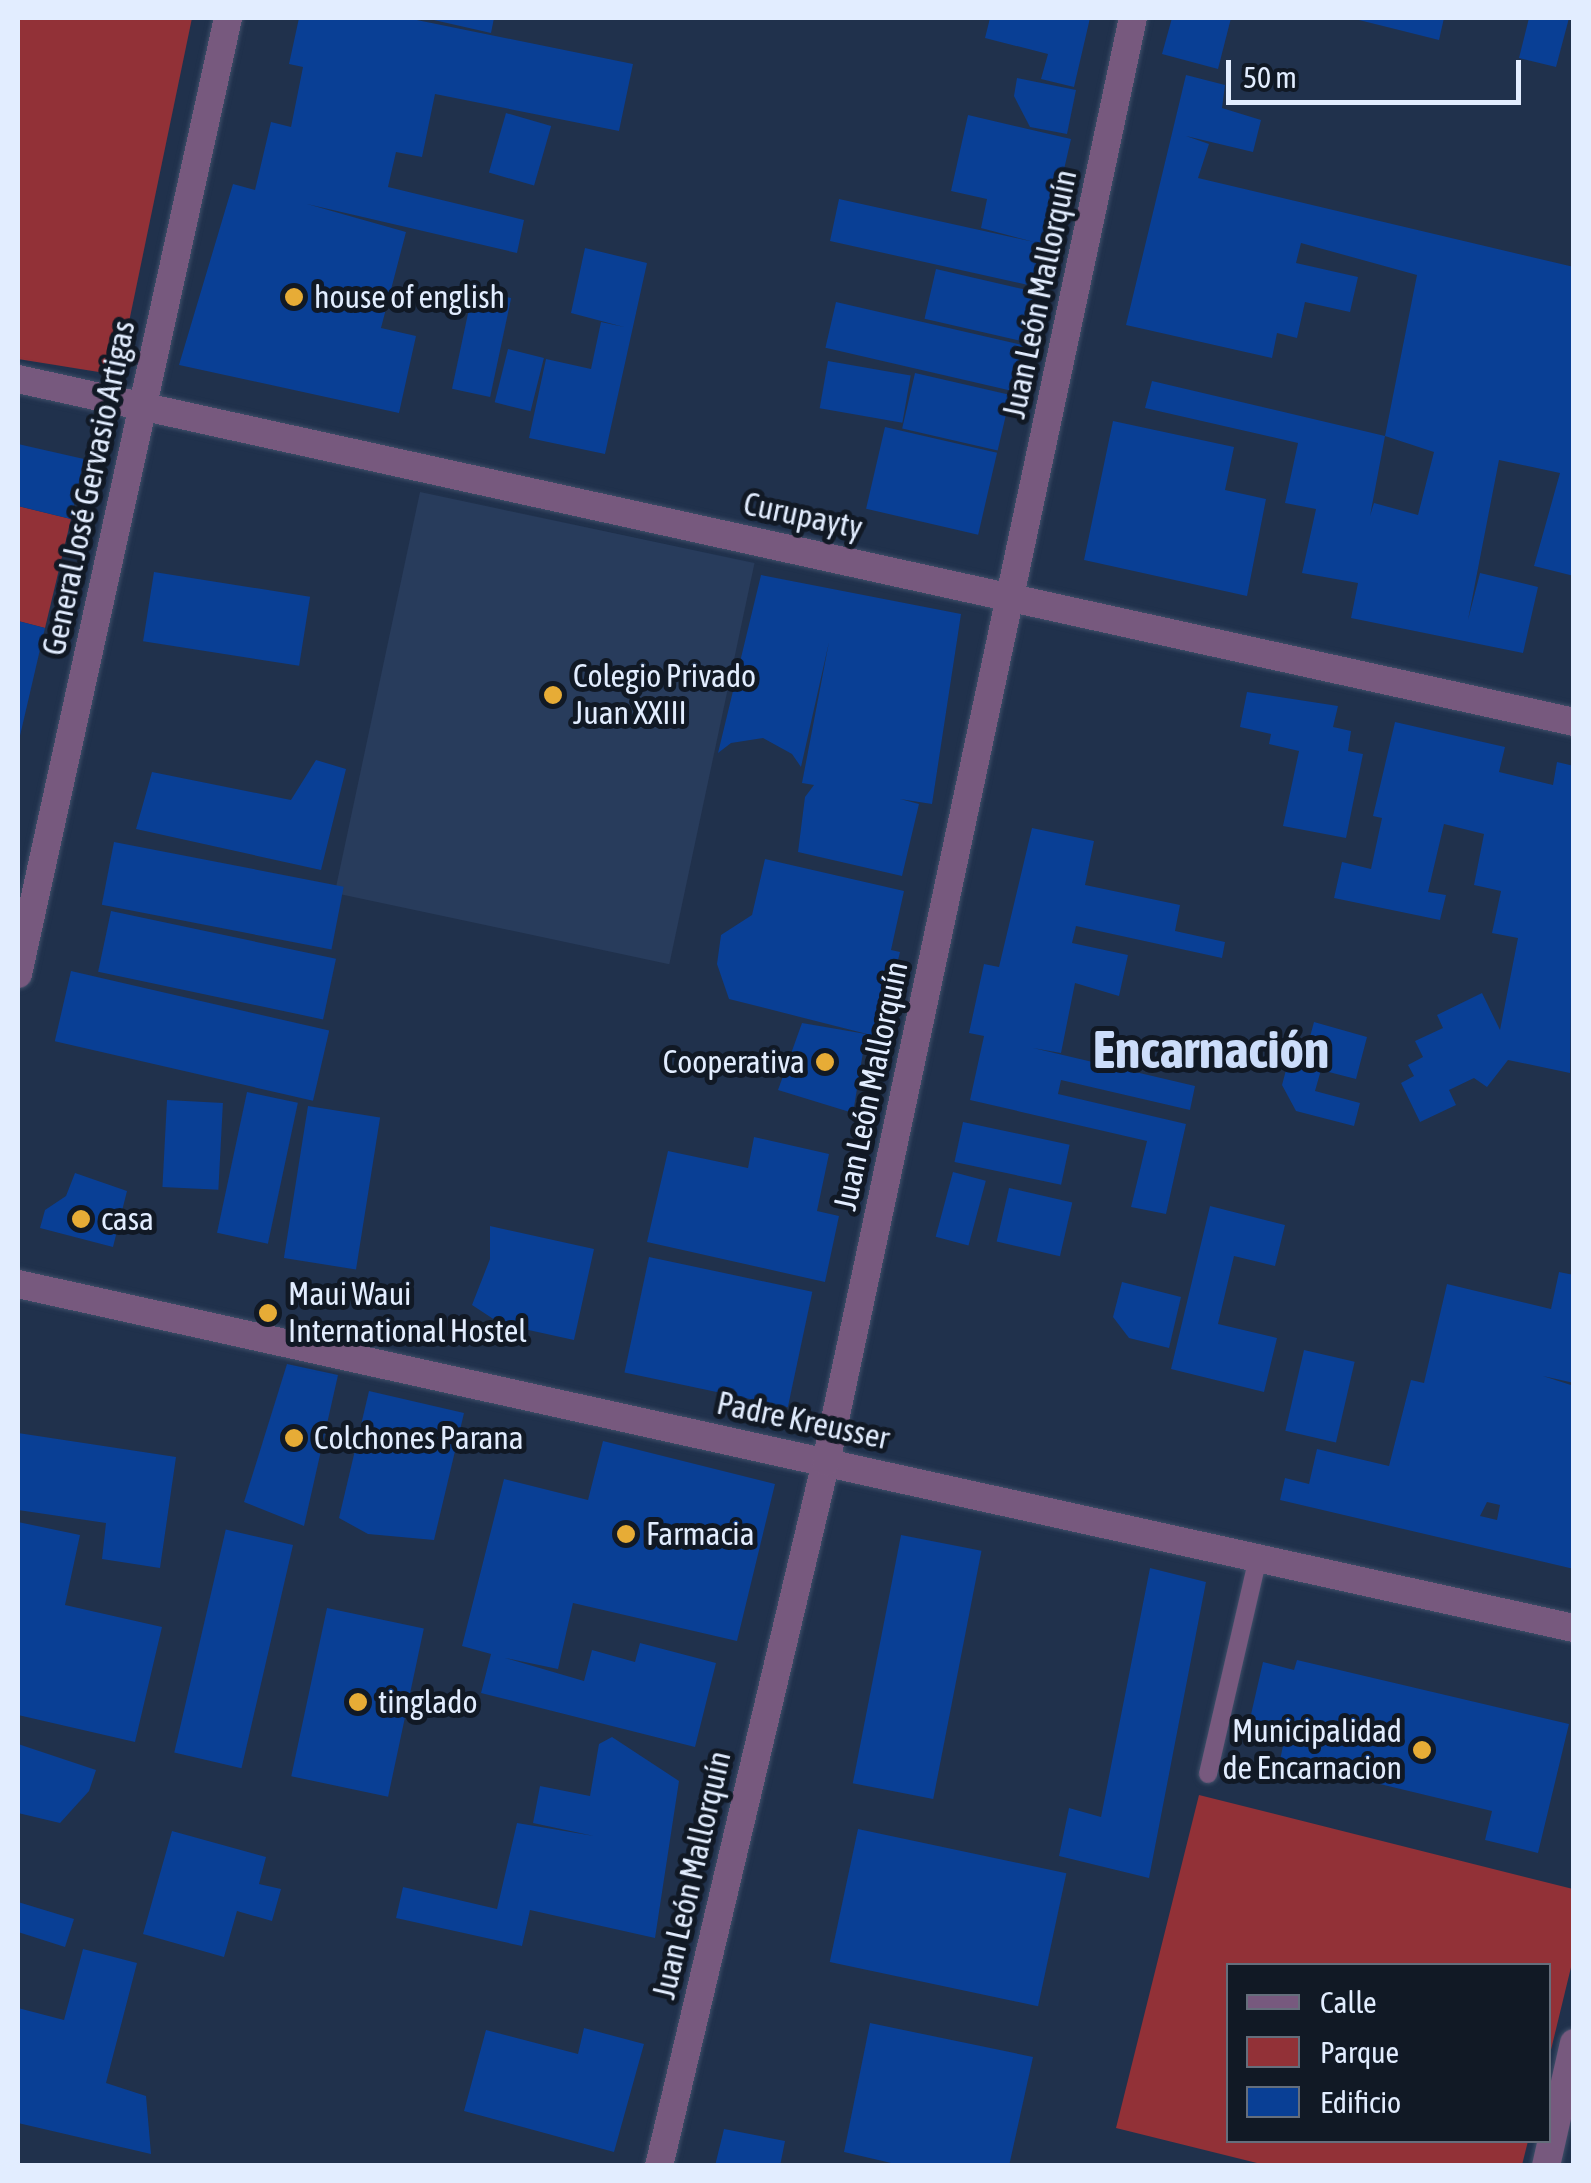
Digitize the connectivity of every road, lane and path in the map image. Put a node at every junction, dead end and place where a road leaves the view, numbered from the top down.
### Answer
1 (228, 18) edge
2 (1134, 18) edge
3 (18, 379) edge
4 (143, 407) junction
5 (1012, 598) junction
6 (1574, 722) edge
7 (18, 974) edge
8 (18, 1284) edge
9 (826, 1462) junction
10 (1258, 1558) junction
11 (1574, 1628) edge
12 (1208, 1774) dead end
13 (1574, 2043) edge
14 (659, 2166) edge
15 (1546, 2166) edge

1 - 4 street, General José Gervasio Artigas
2 - 5 street, Juan León Mallorquín
3 - 4 street, Curupayty
4 - 5 street, Curupayty
4 - 7 street, General José Gervasio Artigas
5 - 6 street, Curupayty
5 - 9 street, Juan León Mallorquín
8 - 9 street, Padre Kreusser
9 - 10 street, Padre Kreusser
9 - 14 street, Juan León Mallorquín
10 - 11 street, Padre Kreusser
10 - 12 lane
13 - 15 street

